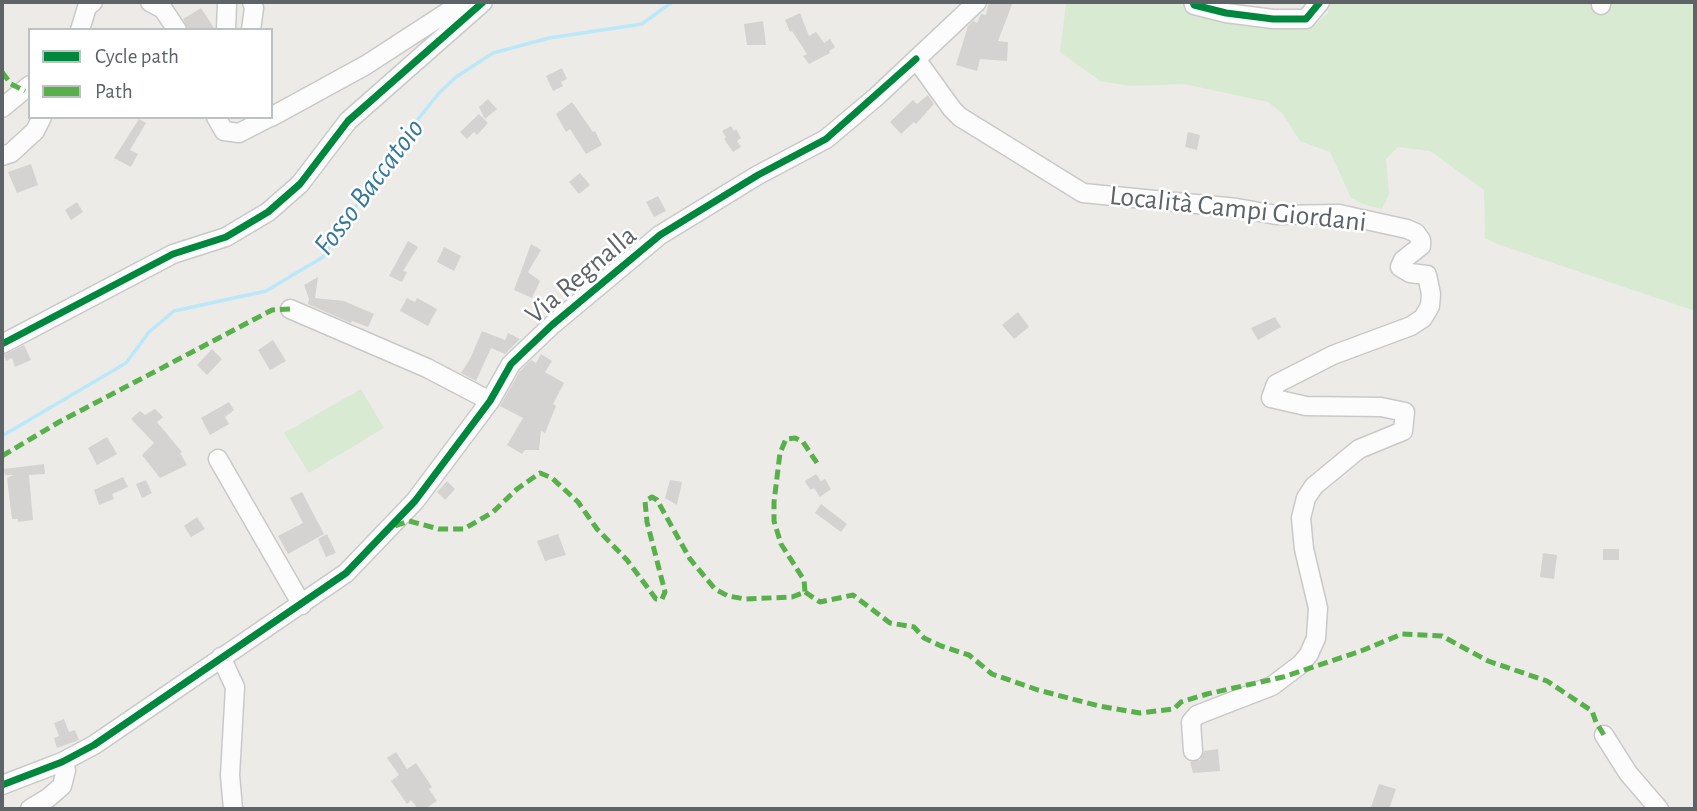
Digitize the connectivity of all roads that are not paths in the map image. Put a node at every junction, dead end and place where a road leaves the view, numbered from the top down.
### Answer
1 (93, 2) edge
2 (150, 2) edge
3 (227, 2) edge
4 (252, 2) edge
5 (463, 2) edge
6 (483, 2) edge
7 (977, 2) edge
8 (1193, 2) edge
9 (1320, 2) edge
10 (81, 28) edge
11 (176, 28) edge
12 (226, 28) edge
13 (251, 28) edge
14 (916, 60) junction
15 (28, 87) edge
16 (2, 108) edge
17 (273, 116) edge
18 (41, 119) edge
19 (217, 119) edge
20 (267, 119) edge
21 (2, 156) edge
22 (290, 309) dead end
23 (2, 344) edge
24 (490, 401) junction
25 (218, 459) dead end
26 (302, 604) junction
27 (221, 657) junction
28 (1604, 735) dead end
29 (1193, 751) dead end
30 (62, 762) junction
31 (2, 785) edge
32 (30, 809) edge
33 (233, 809) edge
34 (1659, 809) edge

1 - 10 street
2 - 11 street
3 - 12 street
4 - 13 street
5 - 17 street
6 - 23 street
7 - 14 street, Via Regnalla
8 - 9 street
14 - 24 street, Via Regnalla
14 - 29 street, Località Campi Giordani
15 - 16 street
18 - 21 street
19 - 20 street
22 - 24 street
24 - 26 street, Via Regnalla
25 - 26 street
26 - 27 street, Via Regnalla
27 - 30 street, Via Regnalla
27 - 33 street
28 - 34 street
30 - 31 street, Via Regnalla
30 - 32 street

